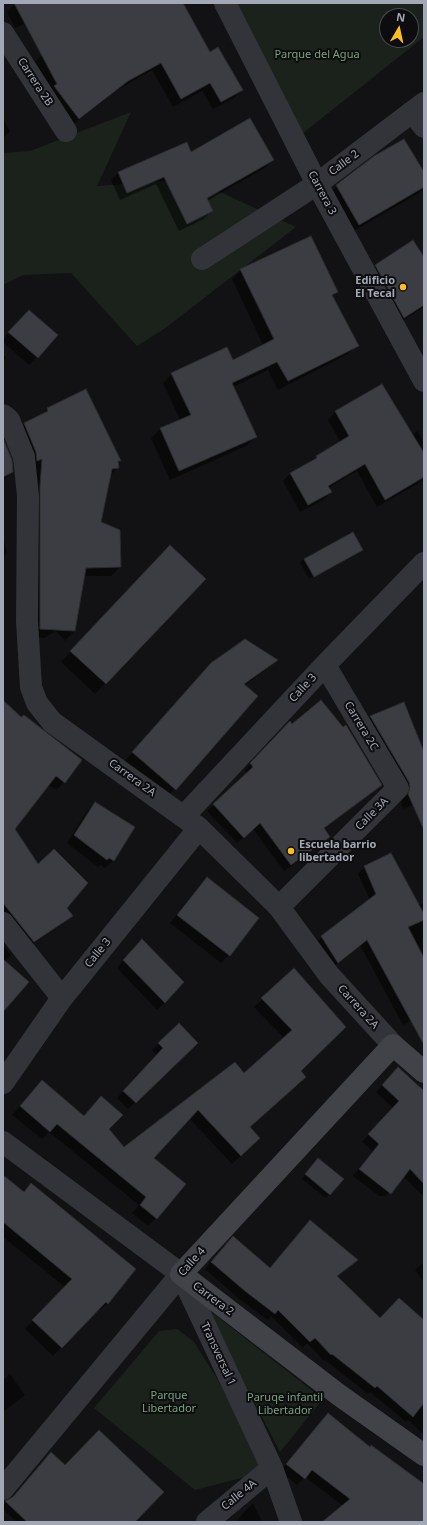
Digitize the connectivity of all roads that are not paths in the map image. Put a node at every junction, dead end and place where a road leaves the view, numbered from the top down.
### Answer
1 (225, 3) edge
2 (3, 33) edge
3 (420, 114) edge
4 (66, 131) dead end
5 (317, 184) junction
6 (202, 259) dead end
7 (424, 381) edge
8 (3, 415) edge
9 (424, 563) edge
10 (325, 665) junction
11 (398, 788) joint
12 (192, 822) junction
13 (279, 907) junction
14 (3, 923) edge
15 (62, 998) junction
16 (393, 1045) junction
17 (424, 1072) edge
18 (3, 1083) edge
19 (3, 1142) edge
20 (181, 1274) junction
21 (424, 1455) edge
22 (272, 1468) junction
23 (3, 1489) edge
24 (206, 1522) edge
25 (291, 1522) edge

1 - 5 street, Carrera 3
2 - 4 street, Carrera 2B
3 - 5 street, Calle 2
5 - 6 street, Calle 2
5 - 7 street, Carrera 3
8 - 12 street, Carrera 2A
9 - 10 street, Calle 3
10 - 11 street, Carrera 2C
10 - 12 street, Calle 3
11 - 13 street, Calle 3A
12 - 13 street, Carrera 2A
12 - 15 street, Calle 3
13 - 16 street, Carrera 2A
14 - 15 street
15 - 18 street, Calle 3
16 - 17 main road, Carrera 2A
16 - 20 main road, Calle 4
19 - 20 street, Carrera 2
20 - 21 main road, Carrera 2
20 - 22 street, Transversal 1
20 - 23 street, Calle 4
22 - 24 street, Calle 4A
22 - 25 street, Transversal 1

